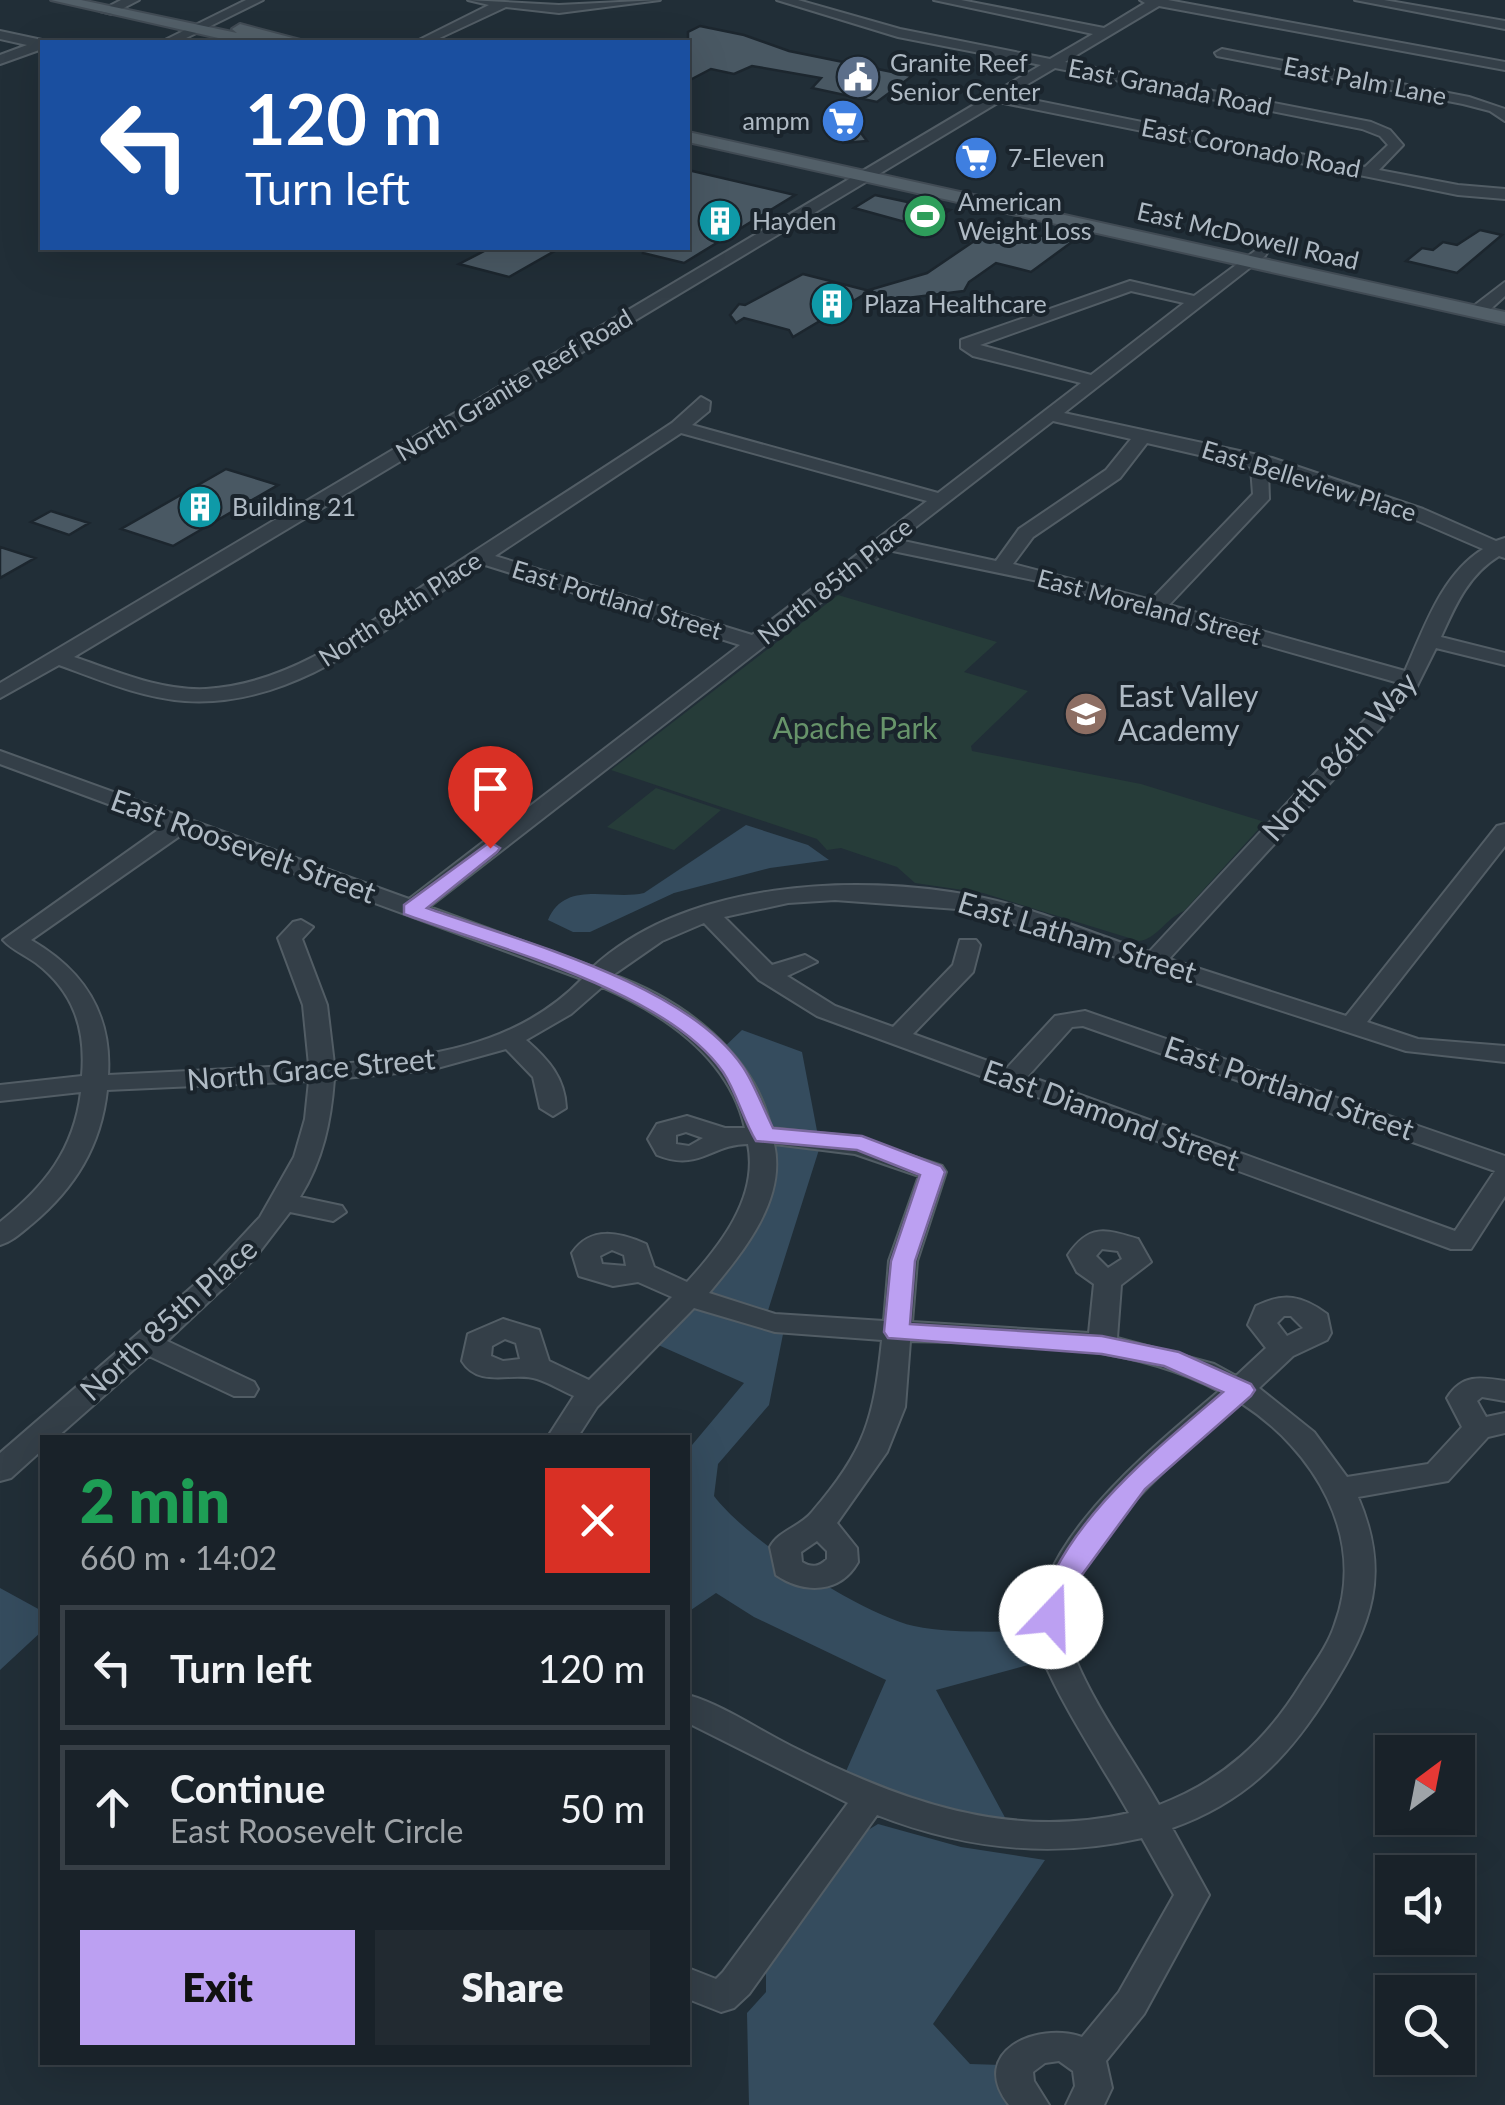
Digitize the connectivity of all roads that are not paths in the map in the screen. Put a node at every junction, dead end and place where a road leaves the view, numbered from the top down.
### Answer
1 (59, 0) edge
2 (256, 0) edge
3 (475, 0) edge
4 (654, 0) edge
5 (784, 0) edge
6 (940, 0) edge
7 (1362, 0) edge
8 (1154, 1) edge
9 (121, 6) edge
10 (501, 6) junction
11 (1266, 22) junction
12 (1505, 25) edge
13 (206, 27) junction
14 (1106, 32) junction
15 (0, 34) edge
16 (169, 40) edge
17 (172, 40) edge
18 (187, 40) edge
19 (225, 40) edge
20 (249, 40) edge
21 (287, 40) edge
22 (425, 40) edge
23 (40, 44) edge
24 (40, 45) edge
25 (0, 60) edge
26 (1048, 66) junction
27 (1505, 66) edge
28 (997, 97) junction
29 (1505, 117) edge
30 (690, 128) edge
31 (690, 137) edge
32 (808, 164) junction
33 (1368, 172) junction
34 (871, 173) junction
35 (1505, 194) edge
36 (829, 198) junction
37 (1253, 257) junction
38 (1505, 287) edge
39 (1196, 301) junction
40 (1490, 308) edge
41 (1505, 318) edge
42 (1095, 381) junction
43 (701, 402) dead end
44 (1050, 415) junction
45 (678, 426) junction
46 (1143, 436) junction
47 (1266, 462) junction
48 (940, 499) junction
49 (884, 543) junction
50 (1503, 548) edge
51 (479, 558) junction
52 (1000, 568) junction
53 (1155, 608) junction
54 (1432, 641) junction
55 (754, 643) junction
56 (58, 658) junction
57 (1505, 659) edge
58 (1413, 680) junction
59 (0, 692) edge
60 (0, 757) edge
61 (182, 824) junction
62 (1505, 831) edge
63 (411, 910) junction
64 (709, 915) junction
65 (301, 927) dead end
66 (968, 945) dead end
67 (1155, 960) junction
68 (805, 962) dead end
69 (768, 975) junction
70 (598, 977) junction
71 (1351, 1026) junction
72 (897, 1038) junction
73 (510, 1039) junction
74 (1505, 1054) edge
75 (322, 1072) junction
76 (1010, 1079) junction
77 (95, 1086) junction
78 (0, 1093) edge
79 (553, 1108) dead end
80 (723, 1136) dead end
81 (764, 1136) junction
82 (1505, 1164) edge
83 (1505, 1176) edge
84 (286, 1204) junction
85 (333, 1212) dead end
86 (0, 1236) edge
87 (640, 1272) dead end
88 (1108, 1281) dead end
89 (690, 1294) junction
90 (897, 1332) junction
91 (146, 1343) junction
92 (1102, 1345) junction
93 (1284, 1349) dead end
94 (536, 1367) dead end
95 (244, 1389) dead end
96 (1242, 1390) junction
97 (1505, 1391) edge
98 (595, 1394) junction
99 (1491, 1426) edge
100 (40, 1435) edge
101 (40, 1435) edge
102 (563, 1435) edge
103 (0, 1470) edge
104 (1342, 1489) junction
105 (820, 1524) dead end
106 (690, 1709) edge
107 (870, 1800) junction
108 (1150, 1822) junction
109 (704, 1990) edge
110 (1084, 2058) junction
111 (1031, 2105) edge
112 (1084, 2105) edge

1 - 9 main road
2 - 13 street
3 - 10 street
4 - 10 street
5 - 26 street, East Granada Road
6 - 14 street
7 - 12 street
8 - 11 street
8 - 14 street, North Granite Reef Road
9 - 13 main road
9 - 16 main road
10 - 22 street
11 - 27 street
11 - 29 street, East Palm Lane
13 - 17 street
13 - 20 main road
13 - 21 main road
14 - 26 street, North Granite Reef Road
15 - 23 street
18 - 19 main road
24 - 25 street
26 - 28 street, North Granite Reef Road
26 - 33 street, East Granada Road
28 - 33 street, East Coronado Road
28 - 34 street, North Granite Reef Road
30 - 34 main road, East McDowell Road
31 - 32 main road, East McDowell Road
32 - 34 main road, East McDowell Road
32 - 36 main road
33 - 35 street, East Coronado Road
34 - 36 street, North Granite Reef Road
34 - 37 main road, East McDowell Road
36 - 56 street, North Granite Reef Road
37 - 39 street, North 85th Place
37 - 40 main road, East McDowell Road
38 - 40 street
39 - 42 street, North 85th Place
39 - 42 street
40 - 41 main road, East McDowell Road
42 - 44 street, North 85th Place
43 - 45 street, North 84th Place
44 - 46 street, East Belleview Place
44 - 48 street, North 85th Place
45 - 48 street
45 - 51 street, North 84th Place
46 - 47 street, East Belleview Place
46 - 52 street
47 - 50 street, East Belleview Place
47 - 53 street
48 - 49 street, North 85th Place
49 - 52 street, East Moreland Street
49 - 55 street, North 85th Place
50 - 54 street, North 86th Way
51 - 55 street, East Portland Street
51 - 56 street, North 84th Place
52 - 53 street, East Moreland Street
53 - 58 street, East Moreland Street
54 - 57 street
54 - 58 street, North 86th Way
55 - 63 street, North 85th Place
56 - 59 street, North Granite Reef Road
58 - 67 street, North 86th Way
60 - 61 street, East Roosevelt Street
61 - 63 street, East Roosevelt Street
61 - 77 street
62 - 71 street
63 - 70 street, East Roosevelt Street
64 - 67 street, East Latham Street
64 - 69 street, East Diamond Street
64 - 70 street, East Latham Street
65 - 75 street, North 85th Place
66 - 72 street
67 - 71 street, East Latham Street
68 - 69 street
69 - 72 street, East Diamond Street
70 - 73 street, North Grace Street
70 - 81 street, East Roosevelt Street
71 - 74 street, East Latham Street
72 - 76 street, East Diamond Street
73 - 75 street, North Grace Street
73 - 79 street
75 - 77 street, North Grace Street
75 - 84 street, North 85th Place
76 - 82 street, East Portland Street
76 - 83 street, East Diamond Street
77 - 78 street, North Grace Street
77 - 86 street
80 - 81 street
81 - 89 street
81 - 90 street
84 - 85 street
84 - 91 street, North 85th Place
87 - 89 street
88 - 92 street
89 - 90 street
89 - 98 street
90 - 92 street
90 - 105 street
91 - 95 street
91 - 101 street, North 85th Place
92 - 96 street
93 - 96 street
94 - 98 street
96 - 104 street
96 - 108 street
97 - 99 street
98 - 102 street
99 - 104 street
100 - 103 street, North 85th Place
104 - 108 street
106 - 107 street
107 - 108 street
107 - 109 street
108 - 110 street
110 - 111 street
110 - 112 street

